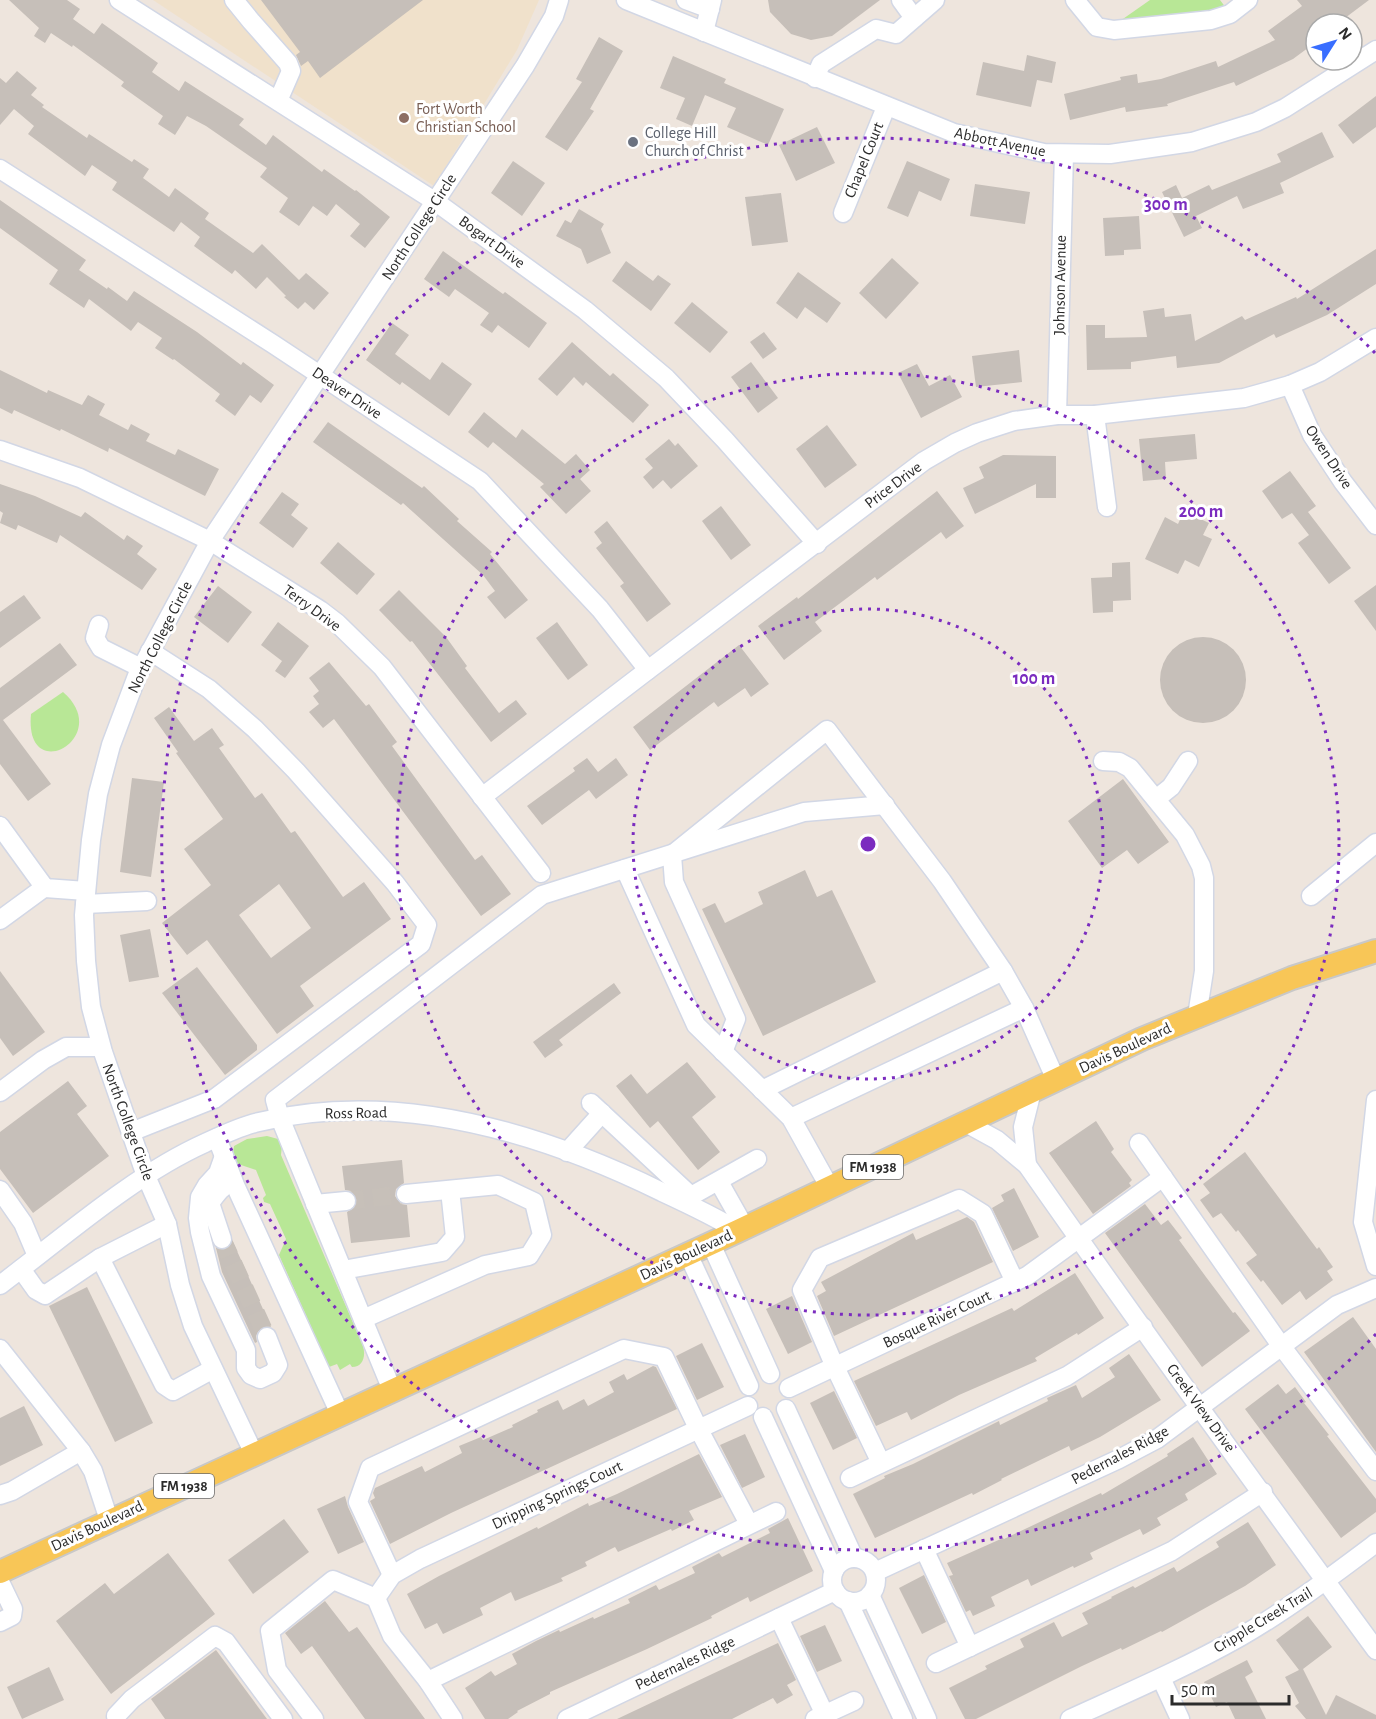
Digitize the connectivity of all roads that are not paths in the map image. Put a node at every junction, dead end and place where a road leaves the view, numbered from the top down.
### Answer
1 (119, 0) edge
2 (234, 0) edge
3 (559, 0) edge
4 (626, 0) edge
5 (686, 0) edge
6 (901, 0) edge
7 (935, 0) edge
8 (1075, 0) edge
9 (1248, 0) edge
10 (711, 4) edge
11 (914, 18) junction
12 (704, 32) junction
13 (1376, 50) edge
14 (815, 78) junction
15 (278, 102) junction
16 (886, 107) junction
17 (1064, 154) junction
18 (0, 170) edge
19 (436, 202) junction
20 (843, 213) dead end
21 (1376, 338) edge
22 (321, 375) junction
23 (1290, 385) junction
24 (1057, 415) junction
25 (1095, 415) junction
26 (0, 450) edge
27 (1107, 507) dead end
28 (1376, 525) edge
29 (210, 541) junction
30 (817, 544) junction
31 (99, 625) dead end
32 (150, 651) junction
33 (141, 668) junction
34 (648, 670) junction
35 (1103, 761) dead end
36 (1188, 761) dead end
37 (482, 797) junction
38 (1156, 799) junction
39 (885, 805) junction
40 (0, 826) edge
41 (1376, 843) edge
42 (672, 855) junction
43 (625, 869) junction
44 (540, 873) dead end
45 (45, 887) junction
46 (1311, 896) dead end
47 (86, 897) junction
48 (147, 901) dead end
49 (0, 920) edge
50 (1376, 951) edge
51 (1003, 971) junction
52 (1024, 1008) junction
53 (1197, 1016) junction
54 (101, 1047) junction
55 (723, 1052) junction
56 (1056, 1080) junction
57 (762, 1090) junction
58 (1032, 1091) junction
59 (0, 1092) edge
60 (1376, 1100) edge
61 (280, 1118) junction
62 (792, 1118) junction
63 (966, 1123) junction
64 (1374, 1131) edge
65 (131, 1132) junction
66 (218, 1138) junction
67 (1139, 1143) dead end
68 (567, 1152) junction
69 (224, 1156) junction
70 (757, 1159) dead end
71 (1027, 1165) junction
72 (662, 1170) junction
73 (146, 1176) junction
74 (1163, 1177) junction
75 (233, 1181) junction
76 (719, 1182) junction
77 (648, 1185) junction
78 (830, 1188) junction
79 (0, 1190) edge
80 (450, 1190) junction
81 (406, 1194) tunnel mouth
82 (346, 1201) tunnel mouth
83 (315, 1204) junction
84 (167, 1224) junction
85 (742, 1229) junction
86 (1078, 1238) junction
87 (222, 1239) tunnel mouth
88 (711, 1244) junction
89 (688, 1254) junction
90 (37, 1256) junction
91 (100, 1258) junction
92 (1376, 1266) edge
93 (21, 1269) junction
94 (343, 1270) junction
95 (1015, 1282) junction
96 (0, 1285) edge
97 (1376, 1287) edge
98 (363, 1319) junction
99 (1143, 1327) junction
100 (267, 1337) tunnel mouth
101 (1282, 1347) junction
102 (1, 1354) edge
103 (835, 1367) junction
104 (213, 1369) junction
105 (770, 1374) junction
106 (749, 1386) junction
107 (789, 1388) junction
108 (392, 1390) junction
109 (748, 1406) junction
110 (786, 1409) junction
111 (1200, 1409) junction
112 (340, 1414) junction
113 (763, 1417) junction
114 (698, 1428) junction
115 (81, 1451) junction
116 (254, 1454) junction
117 (881, 1463) junction
118 (1376, 1471) edge
119 (850, 1478) dead end
120 (1263, 1492) junction
121 (0, 1495) edge
122 (776, 1512) dead end
123 (109, 1520) junction
124 (749, 1524) junction
125 (1376, 1543) edge
126 (924, 1549) junction
127 (854, 1558) junction
128 (834, 1571) junction
129 (0, 1572) edge
130 (875, 1572) junction
131 (392, 1575) junction
132 (1326, 1581) junction
133 (0, 1582) edge
134 (870, 1595) junction
135 (842, 1596) junction
136 (376, 1598) junction
137 (779, 1618) junction
138 (0, 1622) edge
139 (970, 1647) junction
140 (1376, 1650) edge
141 (936, 1663) dead end
142 (1161, 1678) junction
143 (428, 1681) junction
144 (855, 1701) dead end
145 (820, 1717) edge
146 (116, 1718) edge
147 (283, 1719) edge
148 (314, 1719) edge
149 (453, 1719) edge
150 (567, 1719) edge
151 (903, 1719) edge
152 (927, 1719) edge
153 (1070, 1719) edge
154 (1180, 1719) edge

1 - 15 street, Bogart Drive
2 - 15 street
3 - 19 street, North College Circle
4 - 12 street, Abbott Avenue
5 - 10 street
6 - 11 street
7 - 11 street
8 - 9 street
10 - 12 street
11 - 14 street
12 - 14 street, Abbott Avenue
13 - 17 street, Abbott Avenue
14 - 16 street, Abbott Avenue
15 - 19 street, Bogart Drive
16 - 17 street, Abbott Avenue
16 - 20 street, Chapel Court
17 - 24 street, Johnson Avenue
18 - 22 street, Deaver Drive
19 - 22 street, North College Circle
19 - 30 street, Bogart Drive
21 - 23 street, Price Drive
22 - 29 street, North College Circle
22 - 34 street, Deaver Drive
23 - 25 street, Price Drive
23 - 28 street, Owen Drive
24 - 25 street, Price Drive
24 - 30 street, Price Drive
25 - 27 street
26 - 29 street, Terry Drive
29 - 32 street, North College Circle
29 - 37 street, Terry Drive
30 - 34 street, Price Drive
31 - 33 street
32 - 33 street, North College Circle
32 - 65 street
33 - 47 street, North College Circle
34 - 37 street, Price Drive
35 - 38 street
36 - 38 street
37 - 44 street, Terry Drive
38 - 53 street
39 - 42 street
39 - 42 street
39 - 51 street
40 - 45 street
41 - 46 street
42 - 43 street
42 - 55 street
43 - 55 street
43 - 61 street
45 - 47 street
45 - 49 street
47 - 48 street
47 - 54 street, North College Circle
50 - 53 main road, Davis Boulevard / FM 1938
51 - 52 street
51 - 57 street
52 - 56 street
52 - 62 street
53 - 56 main road, Davis Boulevard / FM 1938
54 - 59 street
54 - 65 street, North College Circle
55 - 57 street
56 - 58 main road, Davis Boulevard / FM 1938
57 - 62 street
58 - 63 main road, Davis Boulevard / FM 1938
58 - 71 street, Creek View Drive
60 - 64 street
61 - 66 street, Ross Road
61 - 68 street, Ross Road
61 - 83 street
62 - 78 street
63 - 71 street, Creek View Drive
63 - 78 main road, Davis Boulevard / FM 1938
64 - 92 street
65 - 73 street, North College Circle
66 - 69 street
66 - 73 street, Ross Road
67 - 74 street
68 - 72 street
68 - 77 street, Ross Road
69 - 75 street
69 - 100 street
70 - 76 street
71 - 86 street, Creek View Drive
72 - 76 street
72 - 77 street
73 - 84 street, North College Circle
73 - 90 street, Ross Road
74 - 86 street, Bosque River Court
74 - 101 street
75 - 87 street
75 - 112 street
76 - 85 street
77 - 85 street, Ross Road
78 - 85 main road, Davis Boulevard / FM 1938
79 - 90 street
80 - 81 street
80 - 94 street
80 - 98 street
82 - 83 street
83 - 94 street
84 - 91 street
84 - 104 street, North College Circle
85 - 88 main road, Davis Boulevard / FM 1938
86 - 95 street, Bosque River Court
86 - 99 street, Creek View Drive
88 - 89 main road, Davis Boulevard / FM 1938
88 - 105 street
89 - 106 street
89 - 108 main road, Davis Boulevard / FM 1938
90 - 93 street, Ross Road
91 - 93 street
91 - 104 street
93 - 96 street, Ross Road
94 - 98 street
95 - 103 street, Bosque River Court
95 - 103 street
97 - 101 street, Pedernales Ridge
98 - 108 street
99 - 111 street, Creek View Drive
99 - 117 street
101 - 111 street, Pedernales Ridge
101 - 118 street
102 - 115 street
103 - 107 street, Bosque River Court
103 - 117 street
104 - 116 street, North College Circle
105 - 106 street
105 - 107 street
106 - 109 street
107 - 110 street
108 - 112 main road, Davis Boulevard / FM 1938
109 - 113 street
109 - 114 street, Dripping Springs Court
110 - 113 street
110 - 127 street
111 - 120 street, Creek View Drive
111 - 126 street, Pedernales Ridge
112 - 116 main road, Davis Boulevard / FM 1938
113 - 128 street
114 - 124 street
114 - 131 street, Dripping Springs Court
114 - 131 street
115 - 121 street
115 - 123 street
116 - 123 main road, Davis Boulevard / FM 1938
117 - 119 street
120 - 132 street, Creek View Drive
120 - 139 street
122 - 124 street
123 - 129 main road, Davis Boulevard / FM 1938
124 - 143 street
125 - 132 street, Cripple Creek Trail
126 - 130 street, Pedernales Ridge
126 - 139 street
127 - 128 street
127 - 130 street
128 - 135 street
130 - 134 street
131 - 136 street, Dripping Springs Court
132 - 140 street, Creek View Drive
132 - 142 street, Cripple Creek Trail
133 - 138 street
134 - 135 street
134 - 152 street
135 - 137 street, Pedernales Ridge
135 - 151 street
136 - 143 street
136 - 148 street
137 - 145 street
137 - 150 street, Pedernales Ridge
139 - 141 street
142 - 153 street, Cripple Creek Trail
142 - 154 street
143 - 149 street
144 - 145 street
146 - 147 street

